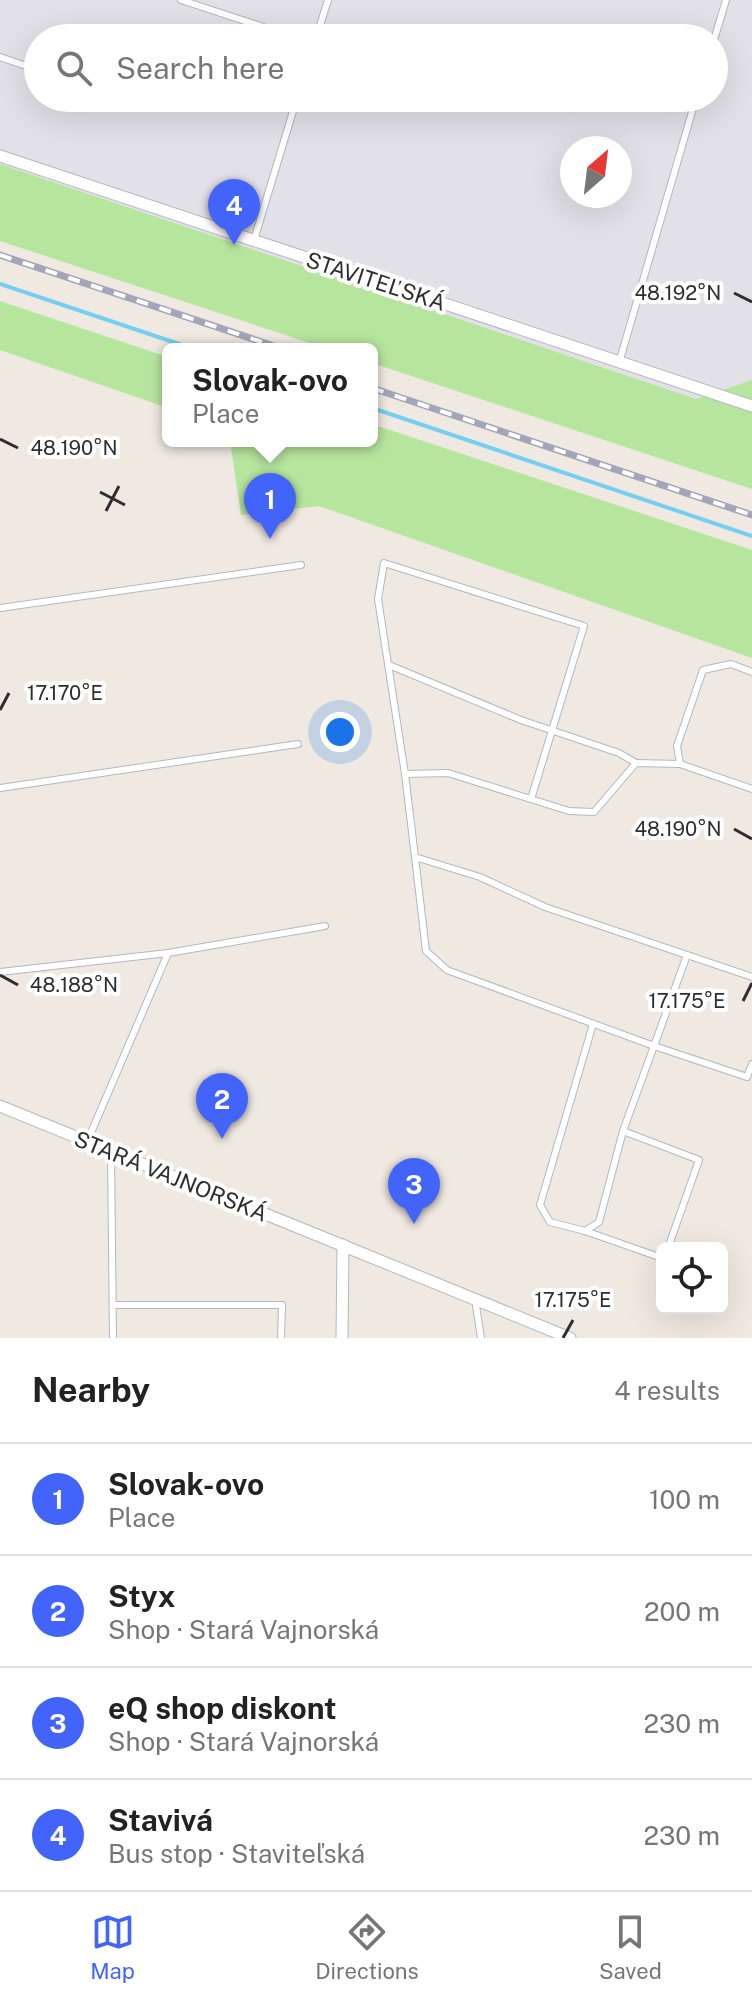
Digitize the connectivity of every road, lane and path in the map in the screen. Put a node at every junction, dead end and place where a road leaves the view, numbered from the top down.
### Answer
1 (181, 0) edge
2 (328, 0) edge
3 (726, 0) edge
4 (254, 24) edge
5 (320, 24) edge
6 (719, 24) edge
7 (0, 57) edge
8 (24, 65) edge
9 (293, 112) edge
10 (692, 112) edge
11 (0, 156) edge
12 (254, 240) junction
13 (619, 363) junction
14 (752, 406) edge
15 (301, 565) dead end
16 (0, 608) edge
17 (389, 665) junction
18 (752, 672) edge
19 (552, 729) junction
20 (298, 744) dead end
21 (636, 763) junction
22 (680, 764) junction
23 (405, 774) junction
24 (0, 788) edge
25 (752, 789) edge
26 (531, 799) junction
27 (415, 857) junction
28 (325, 926) dead end
29 (168, 953) junction
30 (687, 955) junction
31 (0, 972) edge
32 (752, 977) edge
33 (593, 1024) junction
34 (654, 1046) junction
35 (752, 1064) edge
36 (0, 1106) edge
37 (623, 1131) junction
38 (87, 1142) junction
39 (111, 1152) junction
40 (585, 1231) junction
41 (670, 1242) edge
42 (343, 1245) junction
43 (656, 1256) edge
44 (475, 1299) junction
45 (114, 1305) junction
46 (113, 1338) edge
47 (281, 1338) edge
48 (342, 1338) edge
49 (481, 1338) edge
50 (570, 1338) edge

1 - 4 lane
2 - 5 lane
3 - 6 lane
7 - 8 lane
9 - 12 lane
10 - 13 lane
11 - 12 street, STAVITEĽSKÁ
12 - 13 street, STAVITEĽSKÁ
13 - 14 street, STAVITEĽSKÁ
15 - 16 lane
17 - 19 lane
17 - 19 lane
17 - 23 lane
18 - 22 lane
19 - 21 lane
19 - 26 lane
20 - 24 lane
21 - 22 lane
21 - 26 lane
22 - 25 lane
23 - 26 lane
23 - 27 lane
27 - 30 lane
27 - 33 lane
28 - 29 lane
29 - 31 lane
29 - 38 lane
30 - 32 lane
30 - 34 lane
33 - 34 lane
33 - 40 lane
34 - 35 lane
34 - 37 lane
36 - 38 street, STARÁ VAJNORSKÁ
37 - 40 lane
37 - 41 lane
38 - 39 street, STARÁ VAJNORSKÁ
39 - 42 street, STARÁ VAJNORSKÁ
39 - 45 lane
40 - 43 lane
42 - 44 street, STARÁ VAJNORSKÁ
42 - 48 street
44 - 49 lane
44 - 50 street, STARÁ VAJNORSKÁ
45 - 46 lane
45 - 47 lane

